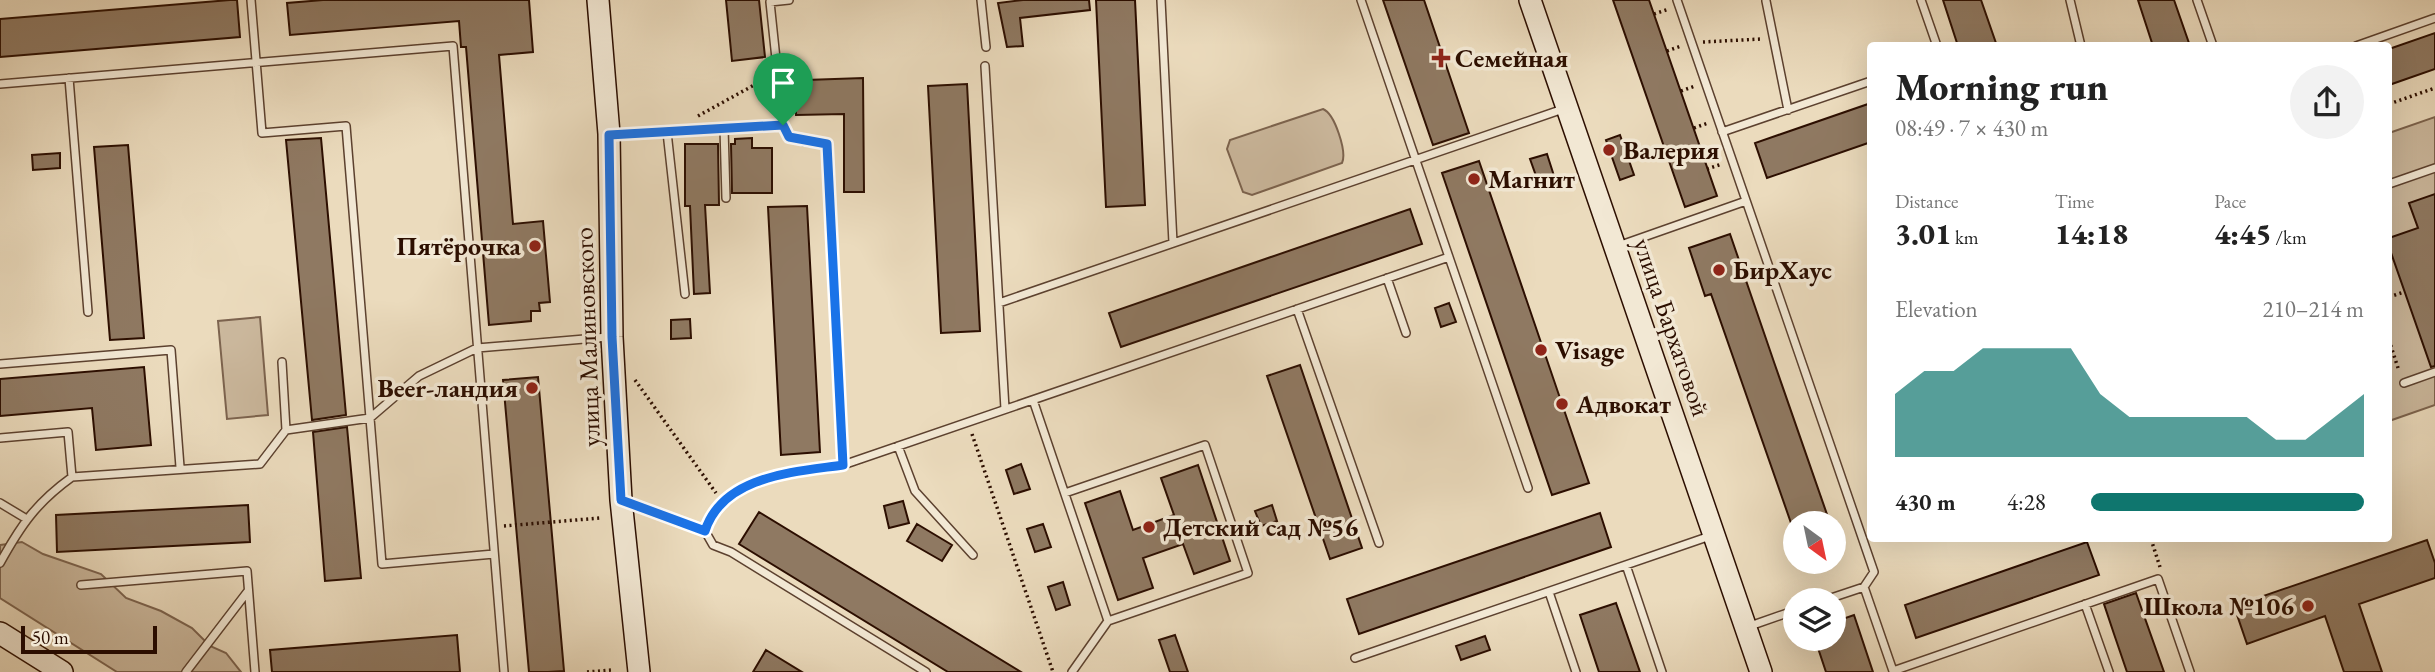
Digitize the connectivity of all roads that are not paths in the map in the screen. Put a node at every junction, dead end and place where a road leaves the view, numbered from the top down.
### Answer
1 (251, 0) edge
2 (598, 0) edge
3 (789, 0) edge
4 (981, 0) edge
5 (1161, 0) edge
6 (1361, 0) edge
7 (1530, 0) edge
8 (1676, 0) edge
9 (1921, 0) edge
10 (2070, 0) edge
11 (2197, 0) edge
12 (1766, 1) edge
13 (2435, 18) edge
14 (1936, 42) edge
15 (2080, 42) edge
16 (2212, 42) edge
17 (2367, 42) edge
18 (986, 47) dead end
19 (256, 62) junction
20 (985, 66) dead end
21 (69, 78) junction
22 (1867, 82) edge
23 (0, 84) edge
24 (1567, 108) junction
25 (1788, 110) junction
26 (783, 125) junction
27 (724, 128) junction
28 (667, 132) junction
29 (1722, 132) junction
30 (609, 135) junction
31 (1416, 160) junction
32 (2435, 168) edge
33 (2392, 183) edge
34 (726, 198) dead end
35 (1746, 201) junction
36 (1173, 243) junction
37 (1615, 247) junction
38 (1449, 257) junction
39 (1387, 278) junction
40 (685, 294) dead end
41 (999, 303) junction
42 (1297, 309) junction
43 (88, 312) dead end
44 (1406, 333) dead end
45 (612, 337) junction
46 (478, 348) junction
47 (282, 362) dead end
48 (0, 364) edge
49 (2435, 372) edge
50 (2404, 383) road end
51 (1033, 400) junction
52 (1005, 409) junction
53 (369, 418) junction
54 (286, 430) junction
55 (0, 438) edge
56 (898, 446) junction
57 (843, 465) junction
58 (180, 467) junction
59 (72, 477) junction
60 (1528, 488) dead end
61 (1065, 493) junction
62 (621, 500) junction
63 (0, 503) edge
64 (26, 518) junction
65 (705, 531) junction
66 (1714, 535) junction
67 (1379, 543) dead end
68 (494, 554) junction
69 (973, 555) dead end
70 (0, 563) edge
71 (1626, 565) junction
72 (81, 585) dead end
73 (1864, 587) junction
74 (249, 590) junction
75 (1549, 592) junction
76 (1846, 593) edge
77 (2085, 604) junction
78 (1783, 615) edge
79 (1108, 621) junction
80 (1746, 628) junction
81 (0, 633) edge
82 (1355, 658) dead end
83 (1893, 671) edge
84 (62, 672) edge
85 (186, 672) edge
86 (255, 672) edge
87 (504, 672) edge
88 (639, 672) edge
89 (926, 672) edge
90 (1072, 672) edge
91 (1576, 672) edge
92 (1662, 672) edge
93 (1761, 672) edge
94 (2109, 672) edge
95 (2190, 672) edge

1 - 19 lane
2 - 30 street, улица Малиновского
3 - 26 lane
4 - 18 lane
5 - 36 lane
6 - 31 lane
7 - 24 street, улица Бархатовой
8 - 29 lane
9 - 14 lane
10 - 15 lane
11 - 16 lane
12 - 25 lane
13 - 17 lane
19 - 21 lane
19 - 46 lane
19 - 53 lane
20 - 41 lane
21 - 23 lane
21 - 43 lane
22 - 25 lane
24 - 31 lane
24 - 37 street, улица Бархатовой
25 - 29 lane
26 - 27 lane
26 - 57 lane
27 - 28 lane
27 - 34 lane
28 - 30 lane
28 - 40 lane
29 - 35 lane
30 - 45 street, улица Малиновского
31 - 36 lane
31 - 38 lane
32 - 33 lane
35 - 37 lane
35 - 73 lane
36 - 41 lane
37 - 66 street, улица Бархатовой
38 - 39 lane
38 - 60 lane
39 - 42 lane
39 - 44 lane
41 - 52 lane
42 - 51 lane
42 - 67 lane
45 - 46 lane
45 - 62 street, улица Малиновского
46 - 53 lane
46 - 68 lane
47 - 54 lane
48 - 58 lane
49 - 50 lane
51 - 52 lane
51 - 61 lane
52 - 56 lane
53 - 54 lane
53 - 68 lane
54 - 58 lane
55 - 59 lane
56 - 57 lane
56 - 69 lane
57 - 65 lane
58 - 59 lane
59 - 64 lane
61 - 79 lane
61 - 79 lane
62 - 65 lane
62 - 88 street, улица Малиновского
63 - 64 lane
64 - 70 lane
65 - 89 lane
66 - 71 lane
66 - 80 street, улица Бархатовой
68 - 87 lane
71 - 75 lane
71 - 92 lane
72 - 74 lane
73 - 76 lane
73 - 83 lane
74 - 85 lane
74 - 86 lane
75 - 82 lane
75 - 91 lane
77 - 83 lane
77 - 94 lane
77 - 95 lane
78 - 80 lane
79 - 90 lane
80 - 93 street, улица Бархатовой
81 - 84 street

